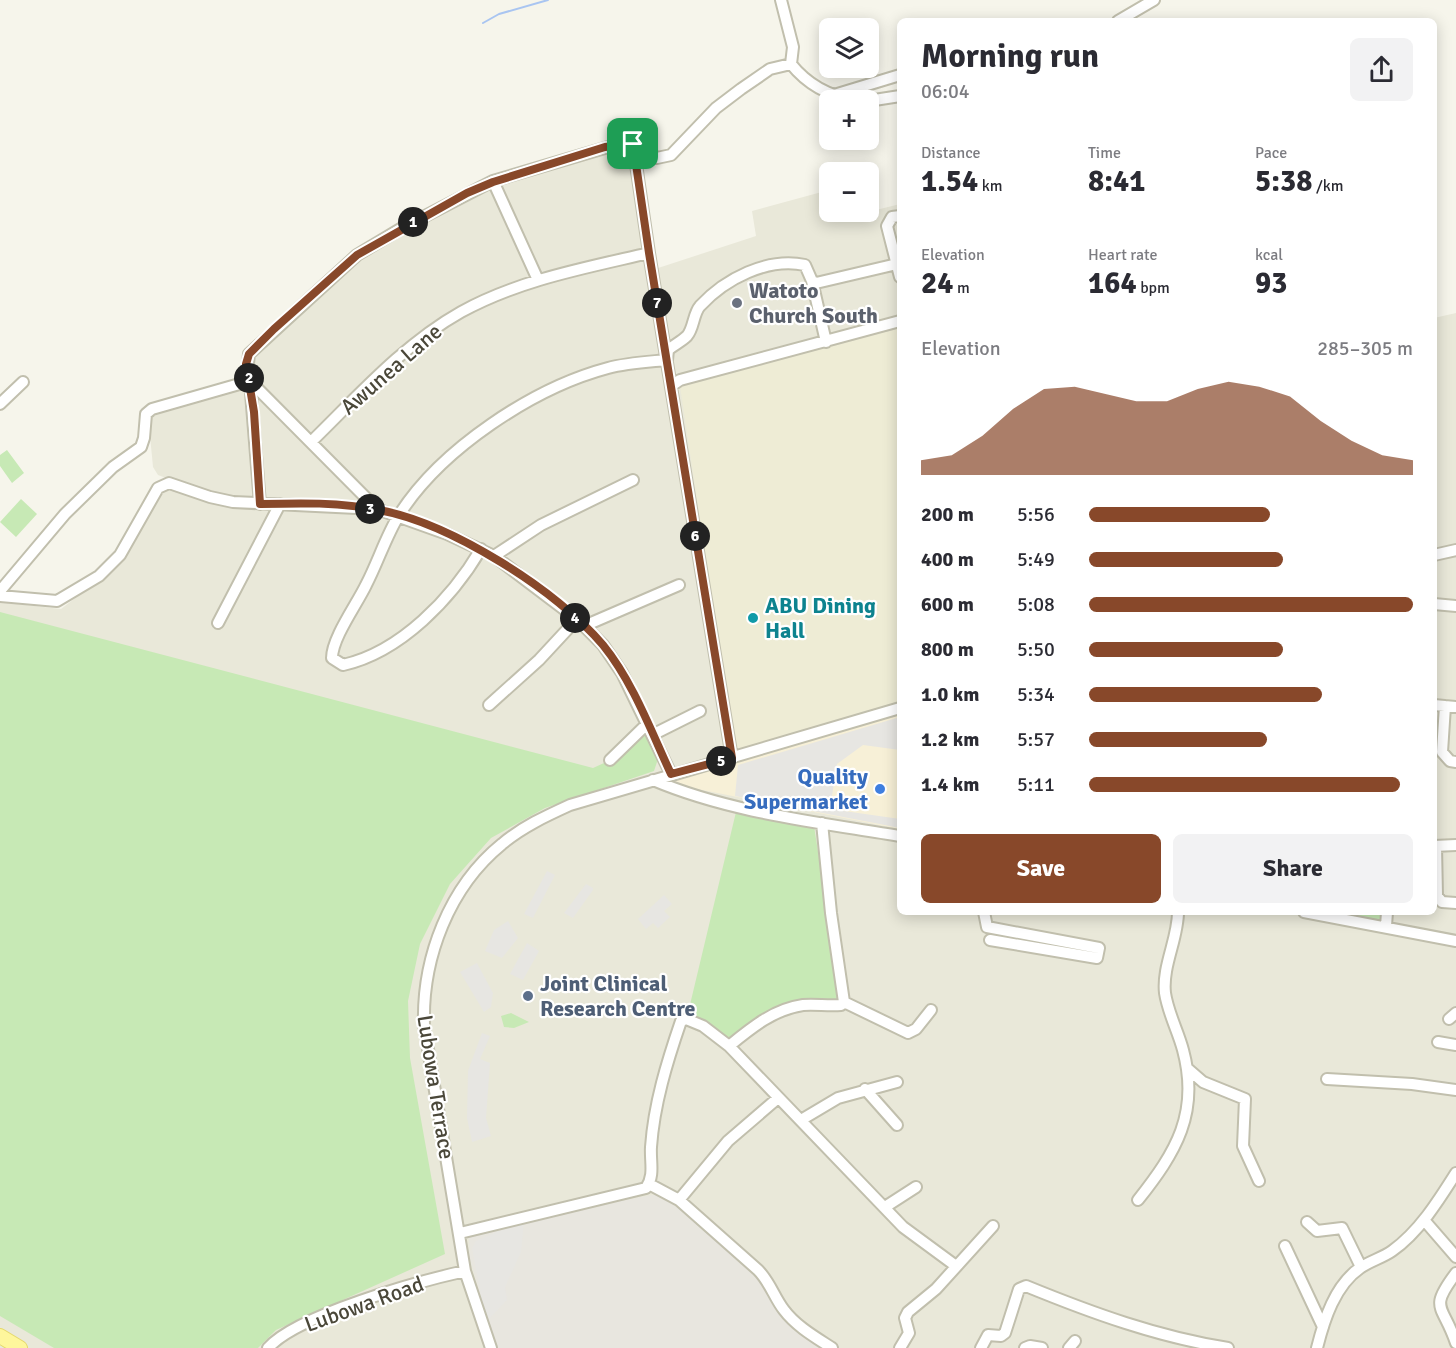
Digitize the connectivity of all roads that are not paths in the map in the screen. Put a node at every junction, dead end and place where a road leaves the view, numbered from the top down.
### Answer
1 (781, 0) edge
2 (1154, 0) edge
3 (1123, 18) edge
4 (791, 64) junction
5 (897, 76) edge
6 (825, 90) edge
7 (850, 90) edge
8 (897, 96) edge
9 (879, 99) edge
10 (633, 144) junction
11 (493, 182) junction
12 (897, 216) edge
13 (649, 253) junction
14 (897, 264) joint
15 (538, 280) junction
16 (812, 281) junction
17 (897, 322) edge
18 (826, 342) junction
19 (667, 360) junction
20 (250, 381) junction
21 (23, 382) dead end
22 (671, 386) junction
23 (0, 404) edge
24 (312, 441) junction
25 (633, 480) dead end
26 (260, 504) junction
27 (280, 504) junction
28 (377, 509) junction
29 (399, 515) junction
30 (481, 549) junction
31 (1456, 550) edge
32 (1437, 554) edge
33 (494, 556) junction
34 (679, 585) dead end
35 (0, 591) edge
36 (0, 596) edge
37 (1437, 604) edge
38 (1456, 606) edge
39 (218, 623) dead end
40 (581, 623) junction
41 (489, 705) dead end
42 (1445, 706) edge
43 (897, 709) edge
44 (700, 711) dead end
45 (647, 724) junction
46 (652, 735) junction
47 (732, 758) junction
48 (610, 760) dead end
49 (1456, 762) edge
50 (671, 774) junction
51 (653, 780) junction
52 (822, 823) junction
53 (897, 836) edge
54 (1456, 845) edge
55 (1437, 846) edge
56 (1437, 896) edge
57 (1456, 903) edge
58 (985, 915) edge
59 (1178, 915) edge
60 (1322, 915) edge
61 (1387, 915) edge
62 (1386, 926) junction
63 (990, 940) dead end
64 (1456, 941) edge
65 (844, 1002) junction
66 (931, 1010) dead end
67 (1438, 1042) dead end
68 (1456, 1045) edge
69 (729, 1046) junction
70 (1187, 1069) junction
71 (1327, 1079) dead end
72 (897, 1082) dead end
73 (865, 1089) junction
74 (1456, 1090) edge
75 (778, 1098) junction
76 (801, 1120) junction
77 (897, 1125) dead end
78 (1456, 1173) edge
79 (1259, 1181) dead end
80 (649, 1184) junction
81 (916, 1187) dead end
82 (679, 1200) junction
83 (1138, 1200) dead end
84 (885, 1207) junction
85 (1424, 1220) junction
86 (1307, 1222) dead end
87 (993, 1226) dead end
88 (460, 1233) junction
89 (1285, 1246) dead end
90 (1456, 1257) edge
91 (956, 1266) junction
92 (1361, 1267) junction
93 (465, 1271) junction
94 (1456, 1273) edge
95 (1323, 1327) junction
96 (0, 1336) edge
97 (1456, 1343) edge
98 (1185, 1345) edge
99 (20, 1348) edge
100 (268, 1348) edge
101 (491, 1348) edge
102 (832, 1348) edge
103 (900, 1348) edge
104 (981, 1348) edge
105 (1025, 1348) edge
106 (1042, 1348) edge
107 (1228, 1348) edge
108 (1317, 1348) edge

1 - 4 street
2 - 3 street
4 - 6 street
4 - 10 street
5 - 7 street
8 - 9 street
10 - 11 street
10 - 13 street
11 - 15 street
11 - 20 street
12 - 14 street
13 - 15 street, Awunea Lane
13 - 19 street
14 - 16 street
15 - 24 street, Awunea Lane
16 - 18 street
16 - 19 street
17 - 18 street
18 - 22 street
19 - 22 street
19 - 29 street
20 - 24 street
20 - 26 street
20 - 35 street
21 - 23 street
22 - 47 street
24 - 28 street
25 - 33 street
26 - 27 street
26 - 36 street
27 - 28 street
27 - 39 street
28 - 29 street
29 - 30 street
29 - 30 street
30 - 33 street
31 - 32 street
33 - 40 street
34 - 40 street
37 - 38 street
40 - 41 street
40 - 45 street
42 - 49 street
43 - 47 street, Lubowa Terrace
44 - 46 street
45 - 46 street
45 - 48 street
46 - 50 street
47 - 50 street, Lubowa Terrace
50 - 51 street, Lubowa Terrace
51 - 52 street
51 - 88 street, Lubowa Terrace
52 - 53 street
52 - 65 street
54 - 55 street
56 - 57 street
58 - 63 street
59 - 70 street
60 - 62 street
61 - 62 street
62 - 64 street
65 - 66 street
65 - 69 street
67 - 68 street
69 - 75 street
69 - 80 street
70 - 79 street
70 - 83 street
71 - 74 street
72 - 73 street
73 - 76 street
73 - 77 street
75 - 76 street
75 - 82 street
76 - 84 street
78 - 85 street
80 - 82 street
80 - 88 street
81 - 84 street
82 - 102 street
84 - 91 street
85 - 90 street
85 - 92 street
86 - 92 street
87 - 91 street
88 - 93 street, Lubowa Terrace
89 - 95 street
91 - 103 street
92 - 95 street
93 - 100 street, Lubowa Road
93 - 101 street, Lubowa Terrace
94 - 97 street
95 - 108 street
96 - 99 main road
98 - 104 street
98 - 107 street
105 - 106 street

